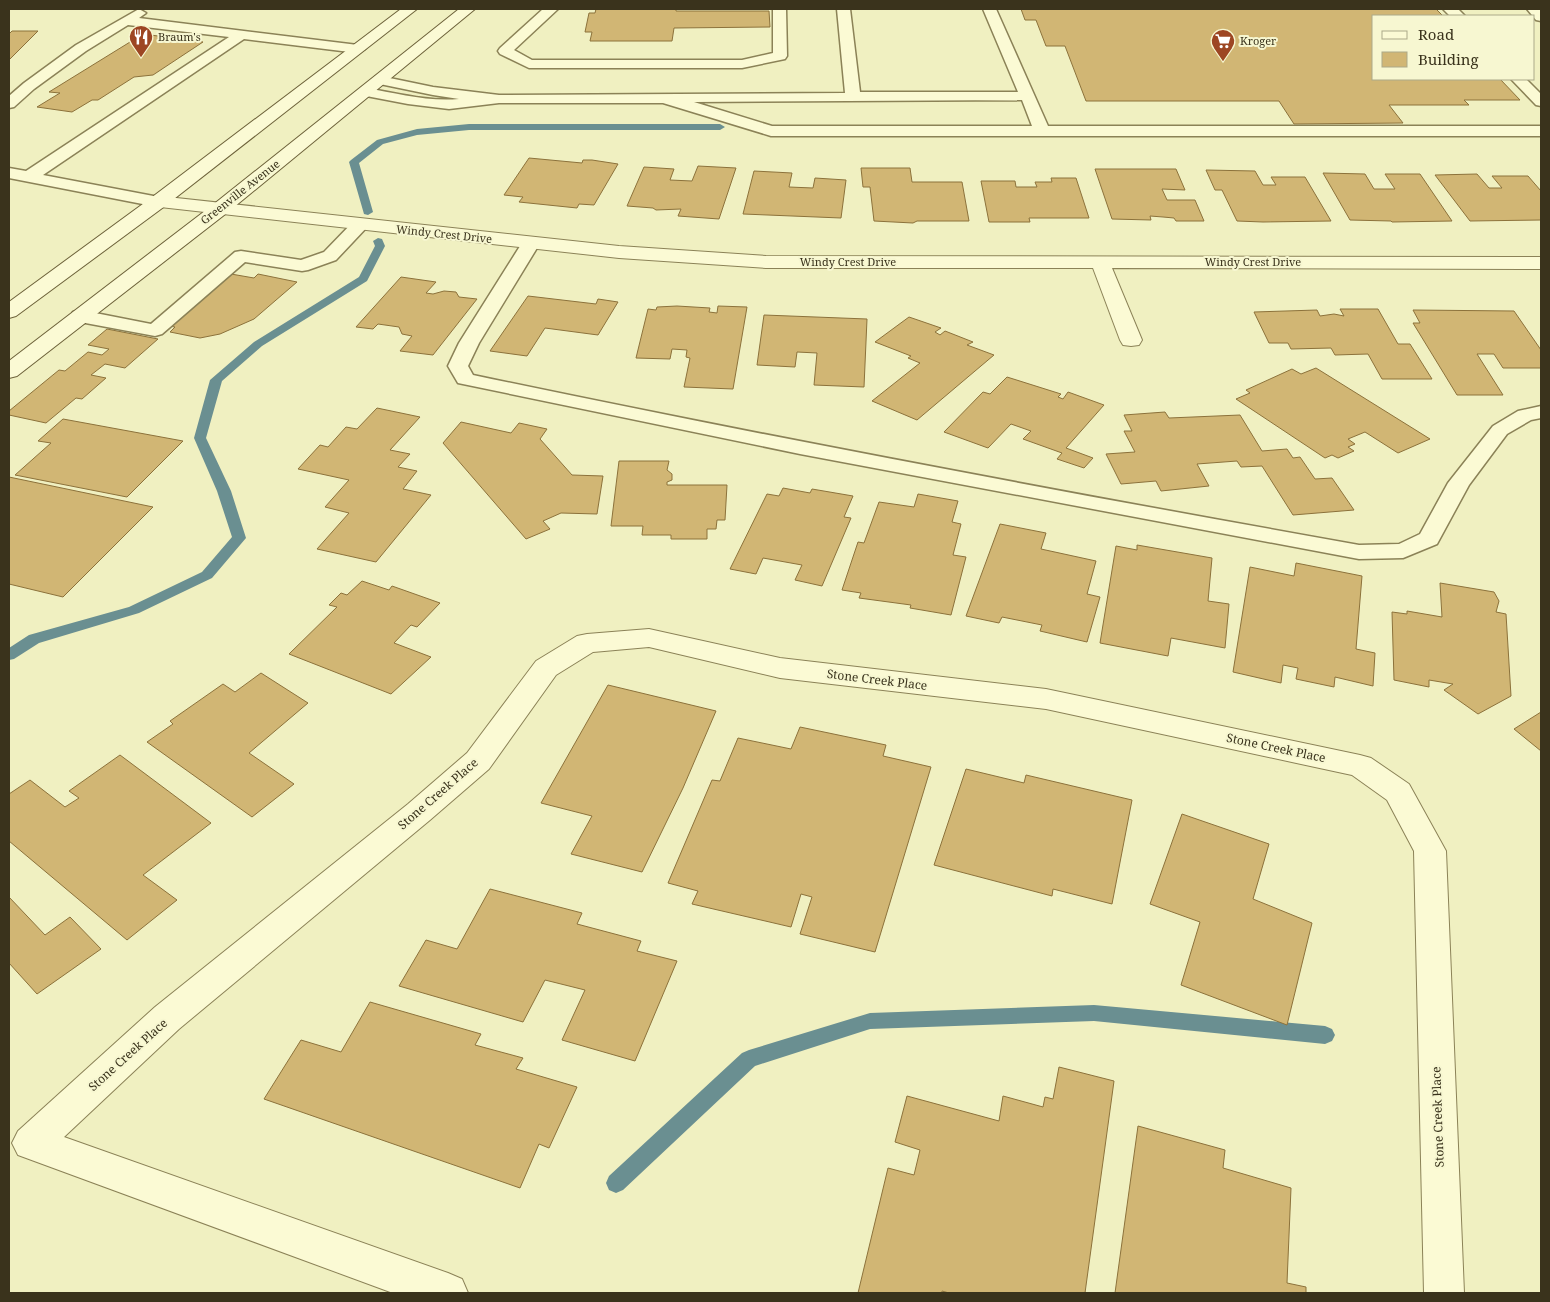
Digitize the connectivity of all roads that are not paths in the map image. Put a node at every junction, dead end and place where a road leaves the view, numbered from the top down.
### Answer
1 (145, 9) edge
2 (468, 9) edge
3 (551, 9) edge
4 (779, 9) edge
5 (843, 9) edge
6 (990, 9) edge
7 (1533, 9) edge
8 (407, 12) edge
9 (1541, 17) edge
10 (127, 21) junction
11 (243, 34) junction
12 (398, 38) dead end
13 (358, 49) junction
14 (529, 64) junction
15 (742, 64) junction
16 (350, 79) dead end
17 (380, 80) junction
18 (1519, 80) edge
19 (366, 92) junction
20 (1026, 96) junction
21 (853, 97) junction
22 (664, 98) junction
23 (738, 98) junction
24 (499, 99) junction
25 (1541, 102) edge
26 (9, 104) edge
27 (1042, 131) junction
28 (1541, 131) edge
29 (9, 173) edge
30 (29, 177) junction
31 (158, 202) junction
32 (222, 208) junction
33 (360, 225) junction
34 (531, 243) junction
35 (1100, 262) junction
36 (1541, 263) edge
37 (9, 312) edge
38 (80, 316) junction
39 (1131, 340) dead end
40 (9, 371) edge
41 (1541, 412) edge
42 (20, 1139) edge
43 (448, 1293) edge
44 (1444, 1293) edge

1 - 10 lane
2 - 17 street, Greenville Avenue
3 - 14 lane
4 - 15 lane
5 - 21 lane
6 - 20 lane
7 - 9 lane
8 - 12 street
8 - 13 street
10 - 11 lane
10 - 26 lane
11 - 13 lane
11 - 30 lane
13 - 31 street
14 - 15 lane
14 - 24 lane
15 - 23 lane
16 - 19 street
17 - 19 street, Greenville Avenue
17 - 24 lane
18 - 25 lane
19 - 24 lane
19 - 32 street, Greenville Avenue
20 - 21 lane
20 - 27 lane
21 - 23 lane
22 - 23 lane
22 - 24 lane
22 - 27 lane
27 - 28 lane
29 - 30 lane
30 - 31 lane
31 - 32 street, Windy Crest Drive
31 - 37 street
32 - 33 street, Windy Crest Drive
32 - 38 street, Greenville Avenue
33 - 34 street, Windy Crest Drive
33 - 38 lane
34 - 35 street, Windy Crest Drive
34 - 41 lane
35 - 36 street, Windy Crest Drive
35 - 39 street
38 - 40 street, Greenville Avenue
42 - 43 street, Stone Creek Place
42 - 44 street, Stone Creek Place

